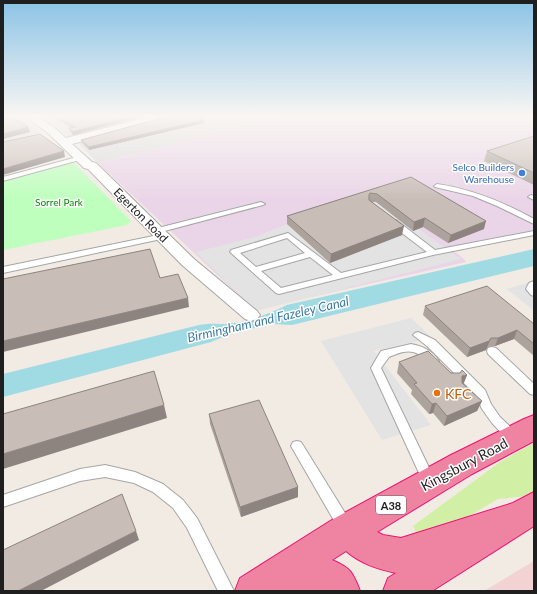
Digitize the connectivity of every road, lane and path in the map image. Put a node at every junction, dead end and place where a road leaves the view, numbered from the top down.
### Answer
1 (67, 144) edge
2 (81, 158) junction
3 (3, 179) edge
4 (437, 186) dead end
5 (261, 204) dead end
6 (384, 214) edge
7 (534, 222) edge
8 (534, 233) edge
9 (160, 234) junction
10 (433, 253) junction
11 (310, 254) junction
12 (3, 270) edge
13 (255, 270) junction
14 (339, 276) junction
15 (534, 284) edge
16 (534, 293) edge
17 (251, 315) dead end
18 (418, 335) dead end
19 (492, 352) dead end
20 (446, 374) edge
21 (464, 390) edge
22 (534, 391) edge
23 (486, 406) junction
24 (524, 432) edge
25 (297, 446) dead end
26 (430, 482) junction
27 (3, 501) edge
28 (526, 512) edge
29 (347, 530) junction
30 (226, 591) edge
31 (253, 591) edge
32 (272, 591) edge
33 (342, 591) edge
34 (401, 591) edge

1 - 2 street, Egerton Road
2 - 3 lane
2 - 9 street, Egerton Road
4 - 7 lane
5 - 9 lane
6 - 10 lane
8 - 10 lane
9 - 12 lane
9 - 17 street, Egerton Road
10 - 14 lane
11 - 13 lane
11 - 13 lane
11 - 14 lane
13 - 14 lane
15 - 16 lane
18 - 23 lane
19 - 22 lane
20 - 26 lane
21 - 23 lane
23 - 24 lane
24 - 26 highway, Kingsbury Road / A38
25 - 29 lane
26 - 29 highway, Kingsbury Road / A38
27 - 30 lane
28 - 29 highway
28 - 34 highway
29 - 31 highway, Kingsbury Road / A38
32 - 33 highway

